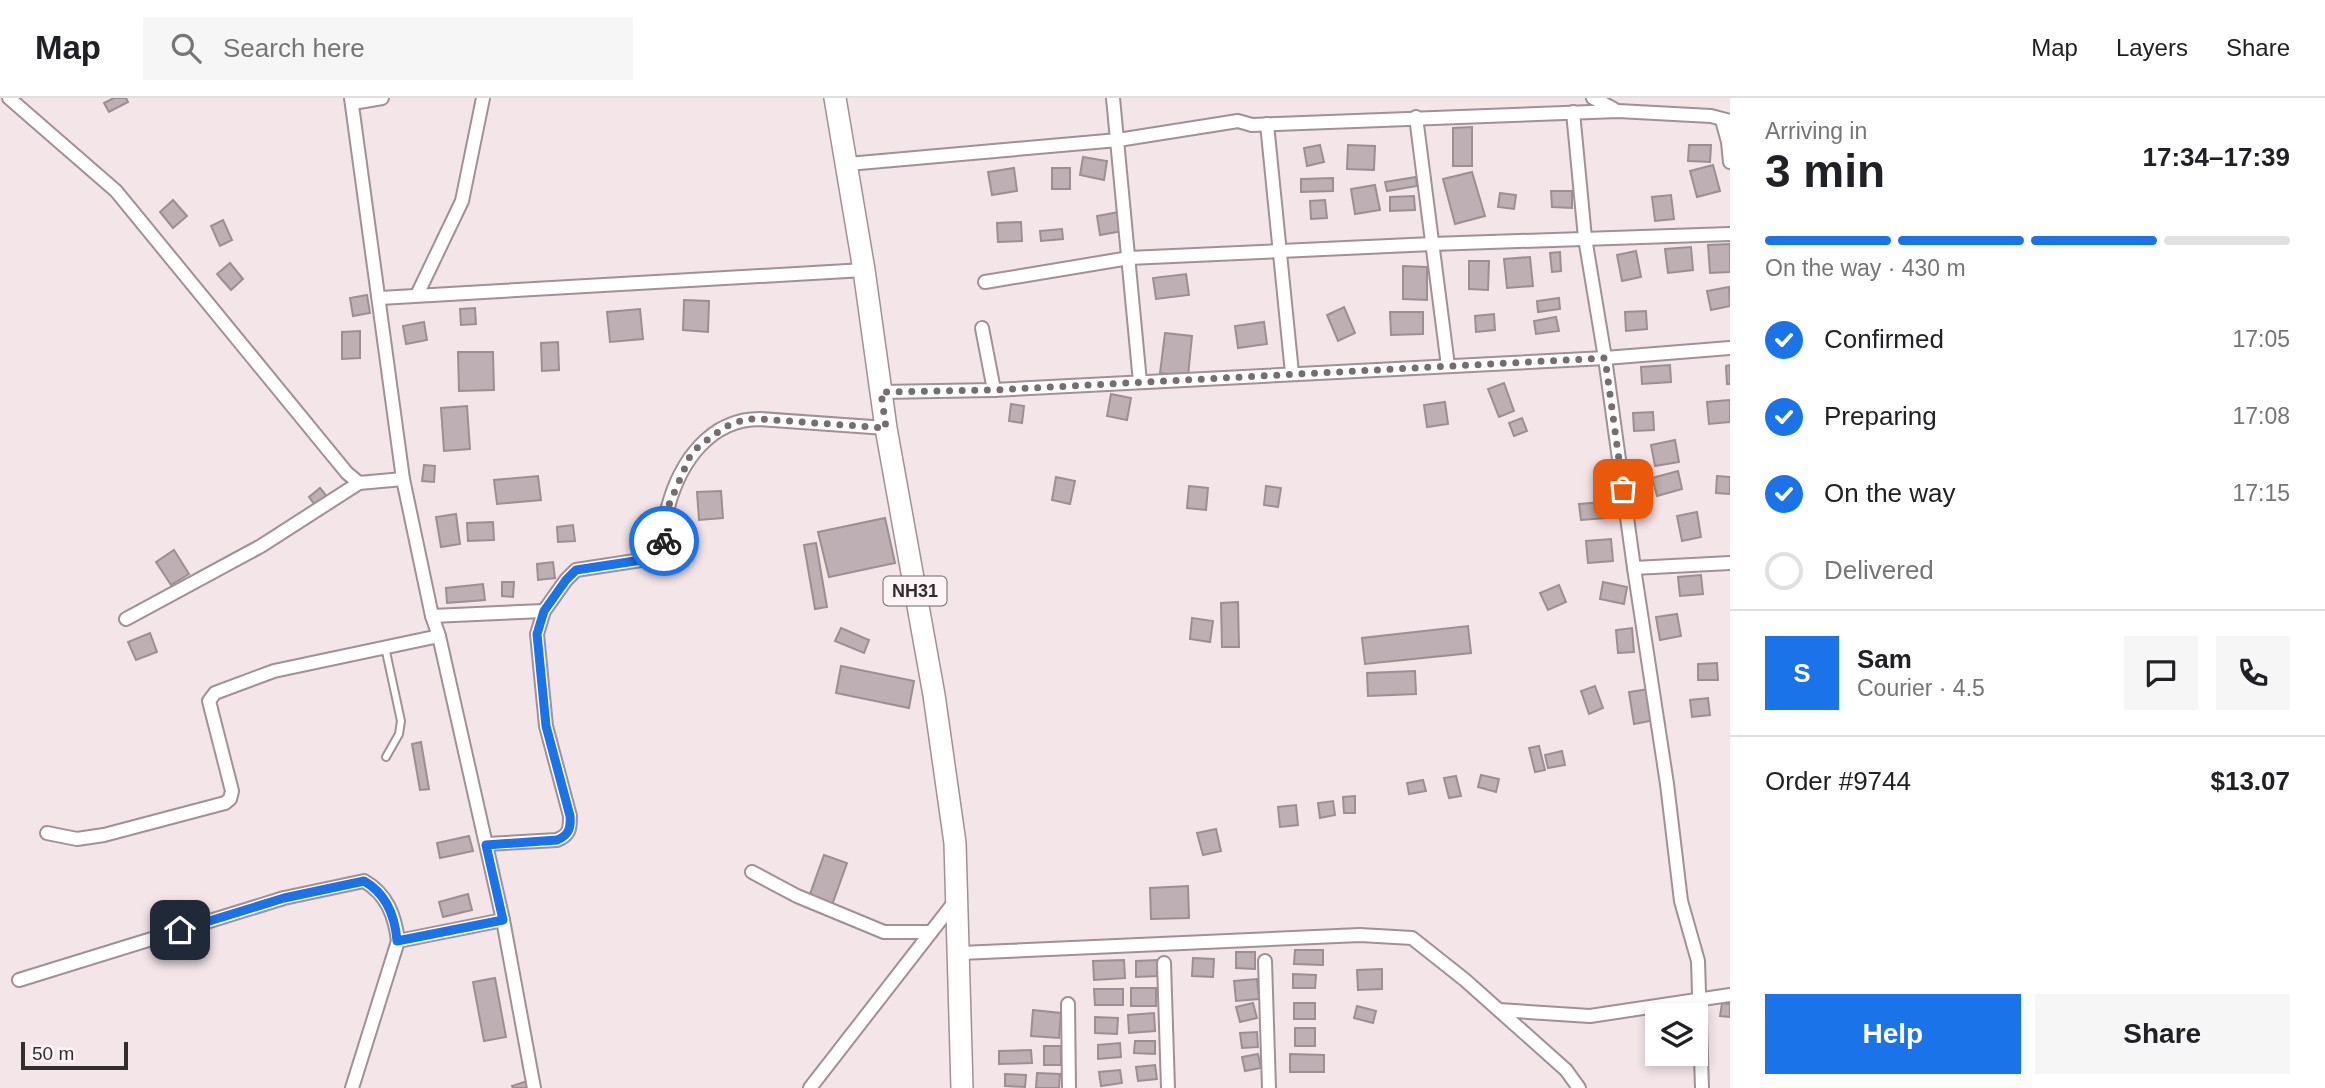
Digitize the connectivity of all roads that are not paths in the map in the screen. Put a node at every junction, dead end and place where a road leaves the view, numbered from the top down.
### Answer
1 (9, 98) edge
2 (382, 98) edge
3 (835, 98) edge
4 (1113, 98) edge
5 (1593, 98) edge
6 (480, 99) edge
7 (352, 101) edge
8 (1618, 111) junction
9 (1573, 112) junction
10 (1416, 117) junction
11 (1726, 120) edge
12 (1267, 124) junction
13 (1118, 140) junction
14 (1730, 162) edge
15 (848, 164) junction
16 (1730, 234) edge
17 (1585, 238) junction
18 (1432, 244) junction
19 (1280, 250) junction
20 (1129, 258) junction
21 (864, 270) junction
22 (985, 282) dead end
23 (417, 295) junction
24 (380, 298) junction
25 (982, 328) dead end
26 (1730, 348) edge
27 (1605, 358) junction
28 (1448, 366) junction
29 (1292, 373) junction
30 (1140, 382) junction
31 (994, 390) junction
32 (881, 392) junction
33 (886, 428) junction
34 (404, 479) junction
35 (359, 483) junction
36 (1730, 563) edge
37 (1634, 568) junction
38 (544, 611) junction
39 (432, 616) junction
40 (127, 619) dead end
41 (439, 636) junction
42 (385, 647) junction
43 (386, 757) dead end
44 (47, 833) dead end
45 (486, 845) junction
46 (752, 872) dead end
47 (957, 900) junction
48 (503, 920) junction
49 (931, 932) junction
50 (397, 941) junction
51 (960, 953) junction
52 (1265, 961) dead end
53 (1164, 963) dead end
54 (19, 980) dead end
55 (1730, 995) edge
56 (1699, 998) junction
57 (1068, 1004) dead end
58 (1499, 1010) junction
59 (352, 1088) edge
60 (534, 1088) edge
61 (810, 1088) edge
62 (962, 1088) edge
63 (1069, 1088) edge
64 (1168, 1088) edge
65 (1269, 1088) edge
66 (1579, 1088) edge
67 (1702, 1088) edge

1 - 35 street
2 - 7 street
3 - 15 highway, NH31
4 - 13 street
5 - 8 street
6 - 23 street
7 - 24 street
8 - 9 street
8 - 11 street
9 - 10 street
9 - 17 street
10 - 12 street
10 - 18 street
11 - 14 street
12 - 13 street
12 - 19 street
13 - 15 street
13 - 20 street
15 - 21 highway, NH31
16 - 17 street
17 - 18 street
17 - 27 street
18 - 19 street
18 - 28 street
19 - 20 street
19 - 29 street
20 - 22 street
20 - 30 street
21 - 23 street
21 - 32 highway, NH31
23 - 24 street
24 - 34 street
25 - 31 street
26 - 27 street
27 - 28 street
27 - 37 street
28 - 29 street
29 - 30 street
30 - 31 street
31 - 32 street
32 - 33 highway, NH31
33 - 38 street
33 - 47 highway, NH31
34 - 35 street
34 - 39 street
35 - 40 street
36 - 37 street
37 - 56 street
38 - 39 street
38 - 45 street
39 - 41 street
41 - 42 street
41 - 45 street
42 - 43 lane
42 - 44 street
45 - 48 street
46 - 49 street
47 - 49 street
47 - 51 highway, NH31
48 - 50 street
48 - 60 street
49 - 61 street
50 - 54 street
50 - 59 street
51 - 58 street
51 - 62 highway, NH31
52 - 65 street
53 - 64 street
55 - 56 street
56 - 58 street
56 - 67 street
57 - 63 street
58 - 66 street

